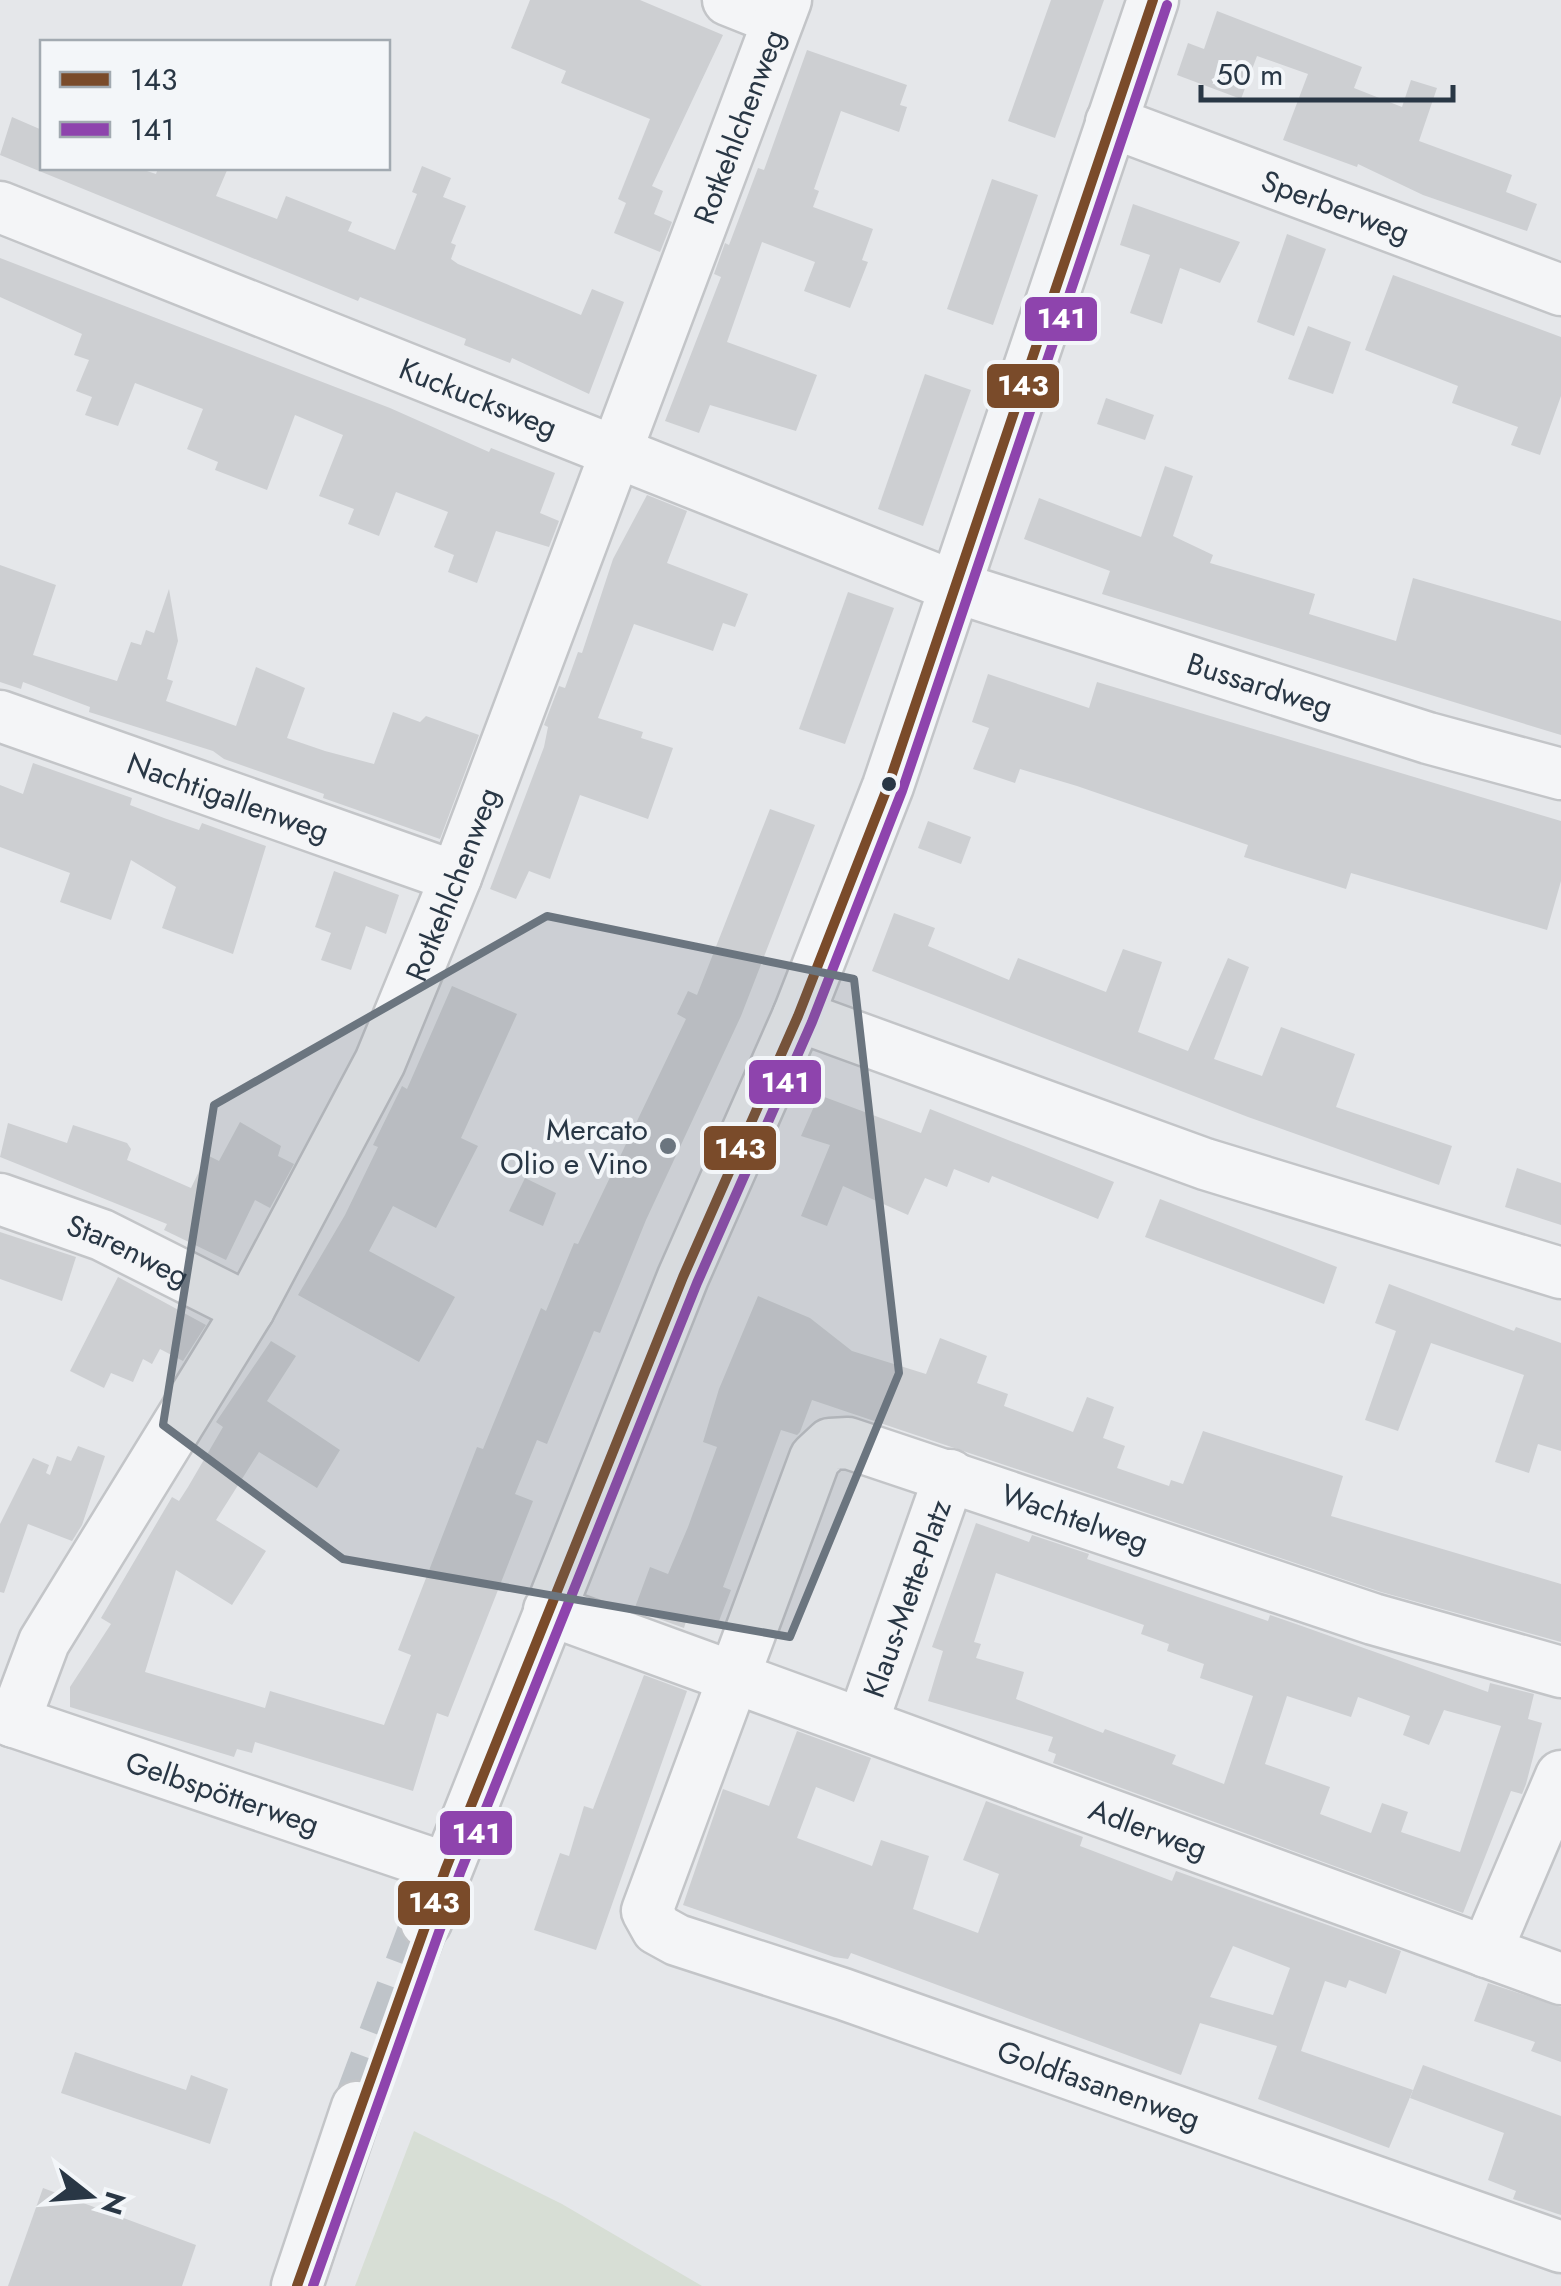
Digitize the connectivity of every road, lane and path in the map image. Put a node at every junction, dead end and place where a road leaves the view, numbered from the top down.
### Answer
1 (728, 0) edge
2 (1153, 0) edge
3 (782, 10) edge
4 (1111, 122) junction
5 (0, 206) edge
6 (1561, 290) edge
7 (617, 452) junction
8 (958, 588) junction
9 (0, 716) edge
10 (1561, 774) edge
11 (456, 877) junction
12 (798, 1016) junction
13 (0, 1199) edge
14 (1561, 1273) edge
15 (249, 1309) junction
16 (950, 1475) junction
17 (549, 1610) junction
18 (1561, 1672) edge
19 (736, 1677) junction
20 (7, 1720) edge
21 (863, 1722) junction
22 (1561, 1776) edge
23 (446, 1868) junction
24 (426, 1922) tunnel mouth
25 (1486, 1952) junction
26 (1561, 1979) edge
27 (357, 2107) tunnel mouth
28 (1561, 2247) edge
29 (296, 2286) edge

1 - 3 street
2 - 4 street
3 - 7 street, Rotkehlchenweg
4 - 6 street, Sperberweg
4 - 8 street
5 - 7 street, Kuckucksweg
7 - 8 street, Kuckucksweg
7 - 11 street, Rotkehlchenweg
8 - 10 street, Bussardweg
8 - 12 street
9 - 11 street, Nachtigallenweg
11 - 15 street, Rotkehlchenweg
12 - 14 street
12 - 17 street
13 - 15 street, Starenweg
15 - 20 street, Rotkehlchenweg
16 - 18 street, Wachtelweg
16 - 19 street, Wachtelweg
16 - 21 street, Klaus-Mette-Platz
17 - 19 street, Adlerweg
17 - 23 street
19 - 21 street, Adlerweg
19 - 28 street, Goldfasanenweg
20 - 23 street, Gelbspötterweg
21 - 25 street, Adlerweg
22 - 25 street
23 - 24 street
25 - 26 street, Adlerweg
27 - 29 street

